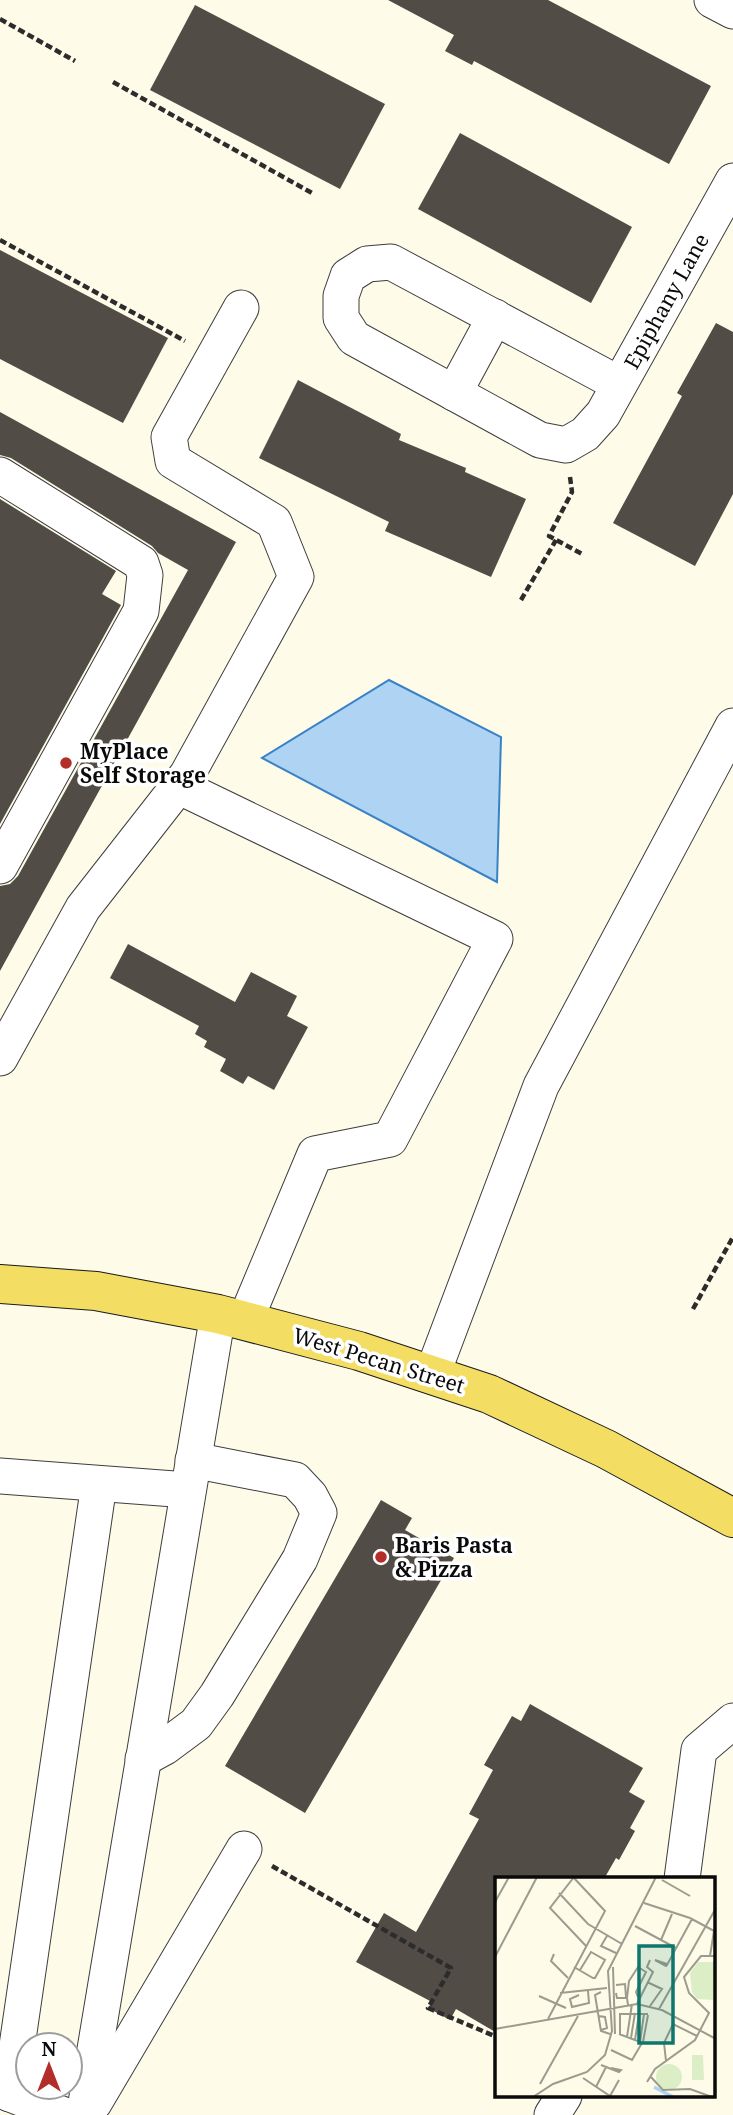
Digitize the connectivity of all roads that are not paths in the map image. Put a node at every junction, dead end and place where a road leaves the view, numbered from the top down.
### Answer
1 (712, 0) edge
2 (733, 11) edge
3 (733, 181) edge
4 (241, 308) dead end
5 (495, 317) junction
6 (619, 384) junction
7 (454, 393) junction
8 (0, 475) edge
9 (733, 726) edge
10 (178, 786) junction
11 (0, 866) edge
12 (0, 1058) edge
13 (0, 1284) edge
14 (231, 1317) junction
15 (432, 1375) junction
16 (191, 1475) junction
17 (1, 1481) edge
18 (99, 1484) junction
19 (733, 1518) edge
20 (733, 1721) edge
21 (143, 1759) junction
22 (244, 1849) road end
23 (682, 1877) edge
24 (5, 2092) edge
25 (563, 2098) edge
26 (64, 2115) edge
27 (85, 2115) edge
28 (552, 2115) edge

1 - 2 street
3 - 6 street, Epiphany Lane
4 - 10 street
5 - 6 street
5 - 7 street
5 - 7 street
6 - 7 street, Epiphany Lane
8 - 11 street
9 - 15 street
10 - 12 street
10 - 14 street
13 - 14 main road, West Pecan Street
14 - 15 main road, West Pecan Street
14 - 16 street
15 - 19 main road, West Pecan Street
16 - 18 street
16 - 21 street
16 - 21 street
17 - 18 street
18 - 24 street
20 - 23 street
21 - 27 street
22 - 27 street
24 - 26 street
25 - 28 street

